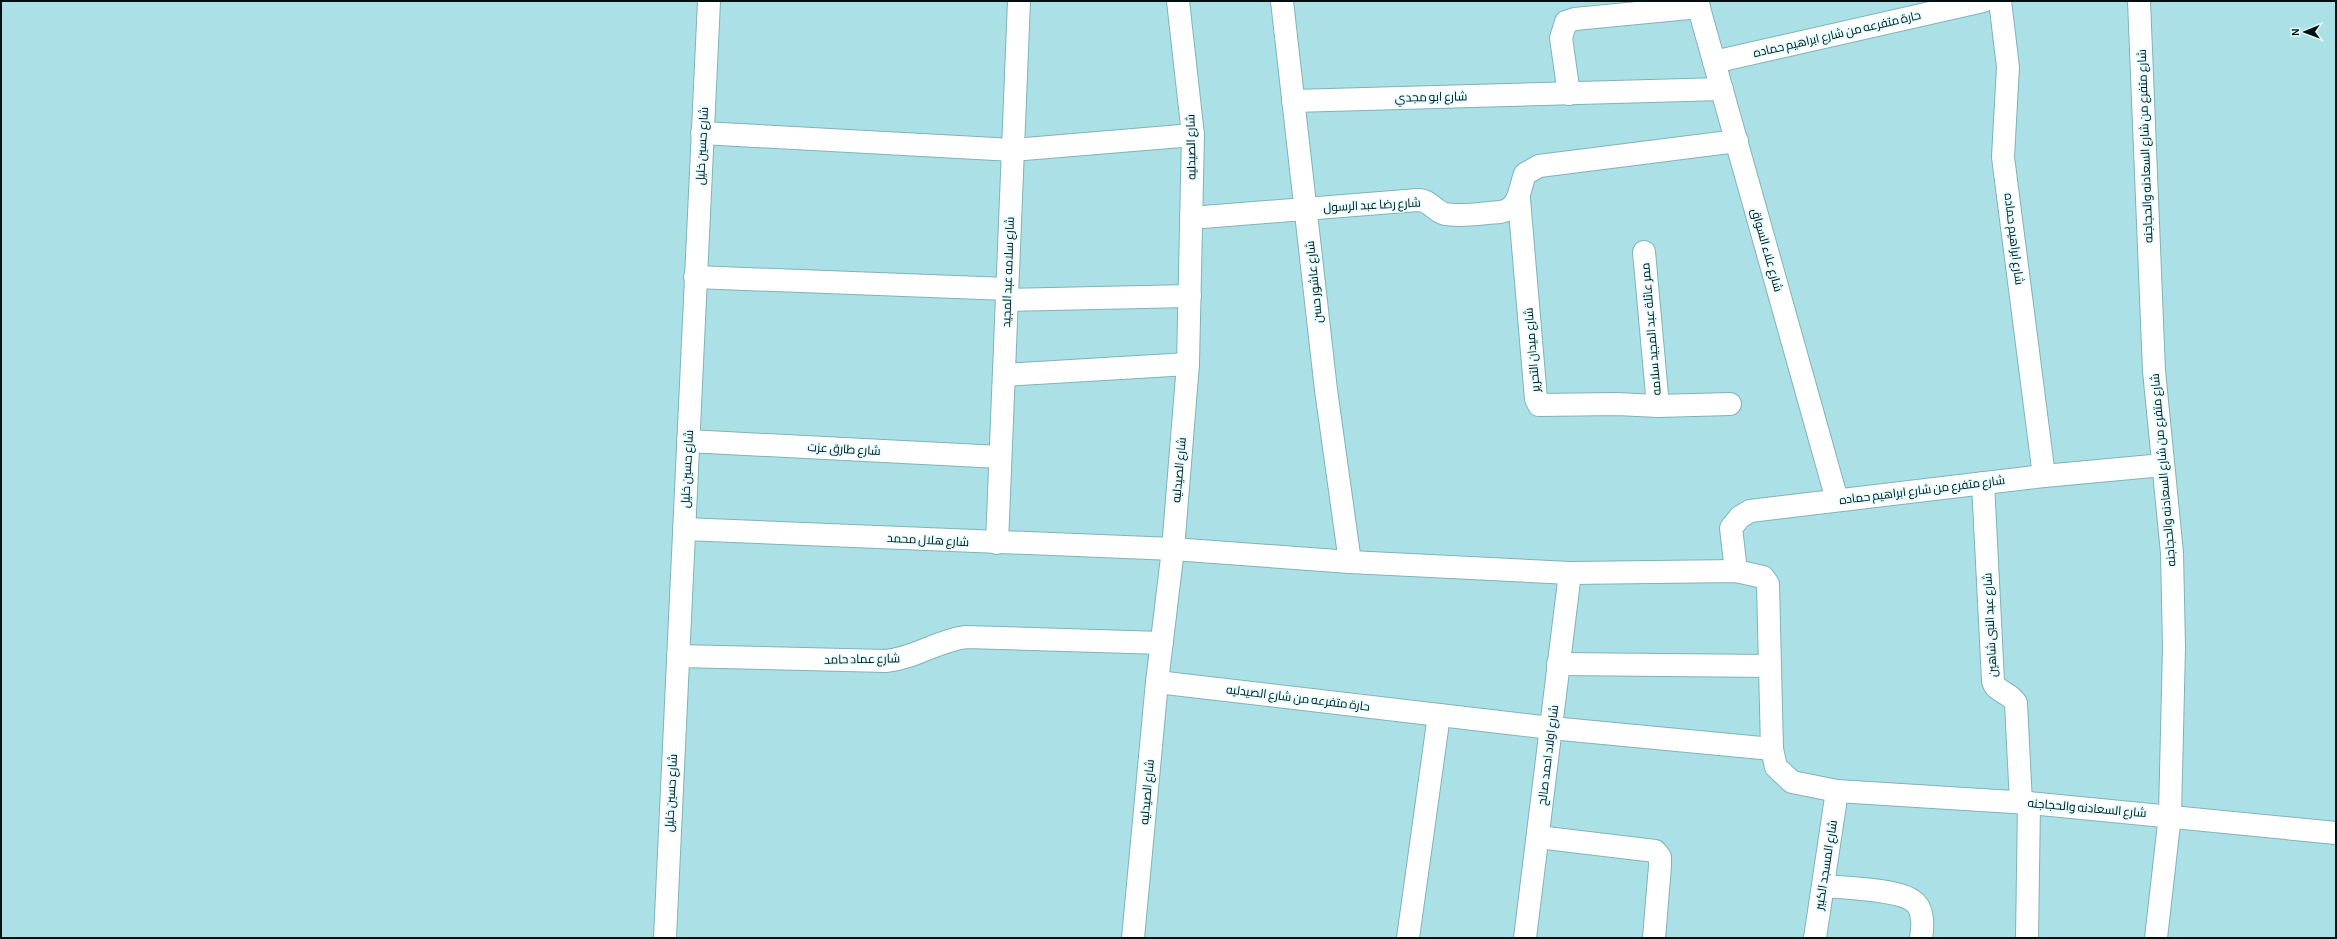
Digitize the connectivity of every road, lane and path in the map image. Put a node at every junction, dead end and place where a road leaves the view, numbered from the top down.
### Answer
1 (708, 1) edge
2 (1019, 1) edge
3 (1178, 1) edge
4 (1282, 1) edge
5 (1983, 1) edge
6 (2000, 1) edge
7 (2139, 1) edge
8 (1698, 4) edge
9 (1714, 62) junction
10 (1722, 89) junction
11 (1569, 94) junction
12 (1293, 101) junction
13 (702, 133) junction
14 (1193, 135) junction
15 (1737, 141) junction
16 (1013, 150) junction
17 (1518, 199) junction
18 (1306, 209) junction
19 (1191, 218) junction
20 (1644, 252) dead end
21 (696, 278) junction
22 (1007, 295) junction
23 (1190, 296) junction
24 (1188, 364) junction
25 (1004, 375) junction
26 (1730, 404) dead end
27 (1658, 406) junction
28 (688, 441) junction
29 (1000, 457) junction
30 (2163, 465) junction
31 (2044, 476) junction
32 (1983, 483) junction
33 (1837, 500) junction
34 (684, 529) junction
35 (997, 543) junction
36 (1173, 549) junction
37 (1350, 562) junction
38 (1736, 571) junction
39 (1570, 573) junction
40 (1162, 643) junction
41 (678, 656) junction
42 (1558, 664) junction
43 (1770, 666) junction
44 (1157, 682) junction
45 (1439, 715) junction
46 (1551, 728) junction
47 (1772, 749) junction
48 (1837, 791) junction
49 (2025, 803) junction
50 (2170, 815) junction
51 (2336, 833) edge
52 (1538, 837) junction
53 (1823, 886) junction
54 (665, 938) edge
55 (1133, 938) edge
56 (1408, 938) edge
57 (1526, 938) edge
58 (1654, 938) edge
59 (1815, 938) edge
60 (1921, 938) edge
61 (2027, 938) edge
62 (2156, 938) edge

1 - 13 street, شارع حسين خليل
2 - 16 street, شارع سلامه عبد المجيد
3 - 14 street, شارع الصيدليه
4 - 12 street, شارع عاشور حسن
5 - 9 street, حارة متفرعه من شارع ابراهيم حماده
6 - 31 street, شارع ابراهيم حماده
7 - 30 street, شارع متفرع من شارع السعادنه والحجاجنه
8 - 9 street, شارع علاء السواق
8 - 11 street
9 - 10 street, شارع علاء السواق
10 - 11 street, شارع ابو مجدي
10 - 15 street, شارع علاء السواق
11 - 12 street, شارع ابو مجدي
12 - 18 street, شارع عاشور حسن
13 - 16 street
13 - 21 street, شارع حسين خليل
14 - 16 street
14 - 19 street, شارع الصيدليه
15 - 17 street
15 - 33 street, شارع علاء السواق
16 - 22 street, شارع سلامه عبد المجيد
17 - 18 street, شارع رضا عبد الرسول
17 - 27 street, شارع ميدان التحرير
18 - 19 street, شارع رضا عبد الرسول
18 - 37 street, شارع عاشور حسن
19 - 23 street, شارع الصيدليه
20 - 27 street, ممر عائلة عبد المجيد سلامه
21 - 22 street
21 - 28 street, شارع حسين خليل
22 - 23 street
22 - 25 street, شارع سلامه عبد المجيد
23 - 24 street, شارع الصيدليه
24 - 25 street
24 - 36 street, شارع الصيدليه
25 - 29 street, شارع سلامه عبد المجيد
26 - 27 street, شارع ميدان التحرير
28 - 29 street, شارع طارق عزت
28 - 34 street, شارع حسين خليل
29 - 35 street, شارع سلامه عبد المجيد
30 - 31 street, شارع متفرع من شارع ابراهيم حماده
30 - 50 street, شارع متفرع من شارع السعادنه والحجاجنه
31 - 32 street, شارع متفرع من شارع ابراهيم حماده
32 - 33 street, شارع متفرع من شارع ابراهيم حماده
32 - 49 street, شارع عبد النبى شاهين
33 - 38 street, شارع متفرع من شارع ابراهيم حماده
34 - 35 street, شارع هلال محمد
34 - 41 street, شارع حسين خليل
35 - 36 street, شارع هلال محمد
36 - 37 street, شارع هلال محمد
36 - 40 street, شارع الصيدليه
37 - 39 street, شارع هلال محمد
38 - 39 street, شارع السعادنه والحجاجنه
38 - 43 street, شارع السعادنه والحجاجنه
39 - 42 street, شارع اولاد احمد صالح
40 - 41 street, شارع عماد حامد
40 - 44 street, شارع الصيدليه
41 - 54 street, شارع حسين خليل
42 - 43 street
42 - 46 street, شارع اولاد احمد صالح
43 - 47 street, شارع السعادنه والحجاجنه
44 - 45 street, حارة متفرعه من شارع الصيدليه
44 - 55 street, شارع الصيدليه
45 - 46 street, حارة متفرعه من شارع الصيدليه
45 - 56 street
46 - 47 street, حارة متفرعه من شارع الصيدليه
46 - 52 street, شارع اولاد احمد صالح
47 - 48 street, شارع السعادنه والحجاجنه
48 - 49 street, شارع السعادنه والحجاجنه
48 - 53 street, شارع المسجد الكبير
49 - 50 street, شارع السعادنه والحجاجنه
49 - 61 street, شارع عبد النبى شاهين
50 - 51 street, شارع السعادنه والحجاجنه
50 - 62 street, شارع متفرع من شارع السعادنه والحجاجنه
52 - 57 street, شارع اولاد احمد صالح
52 - 58 street
53 - 59 street, شارع المسجد الكبير
53 - 60 street

